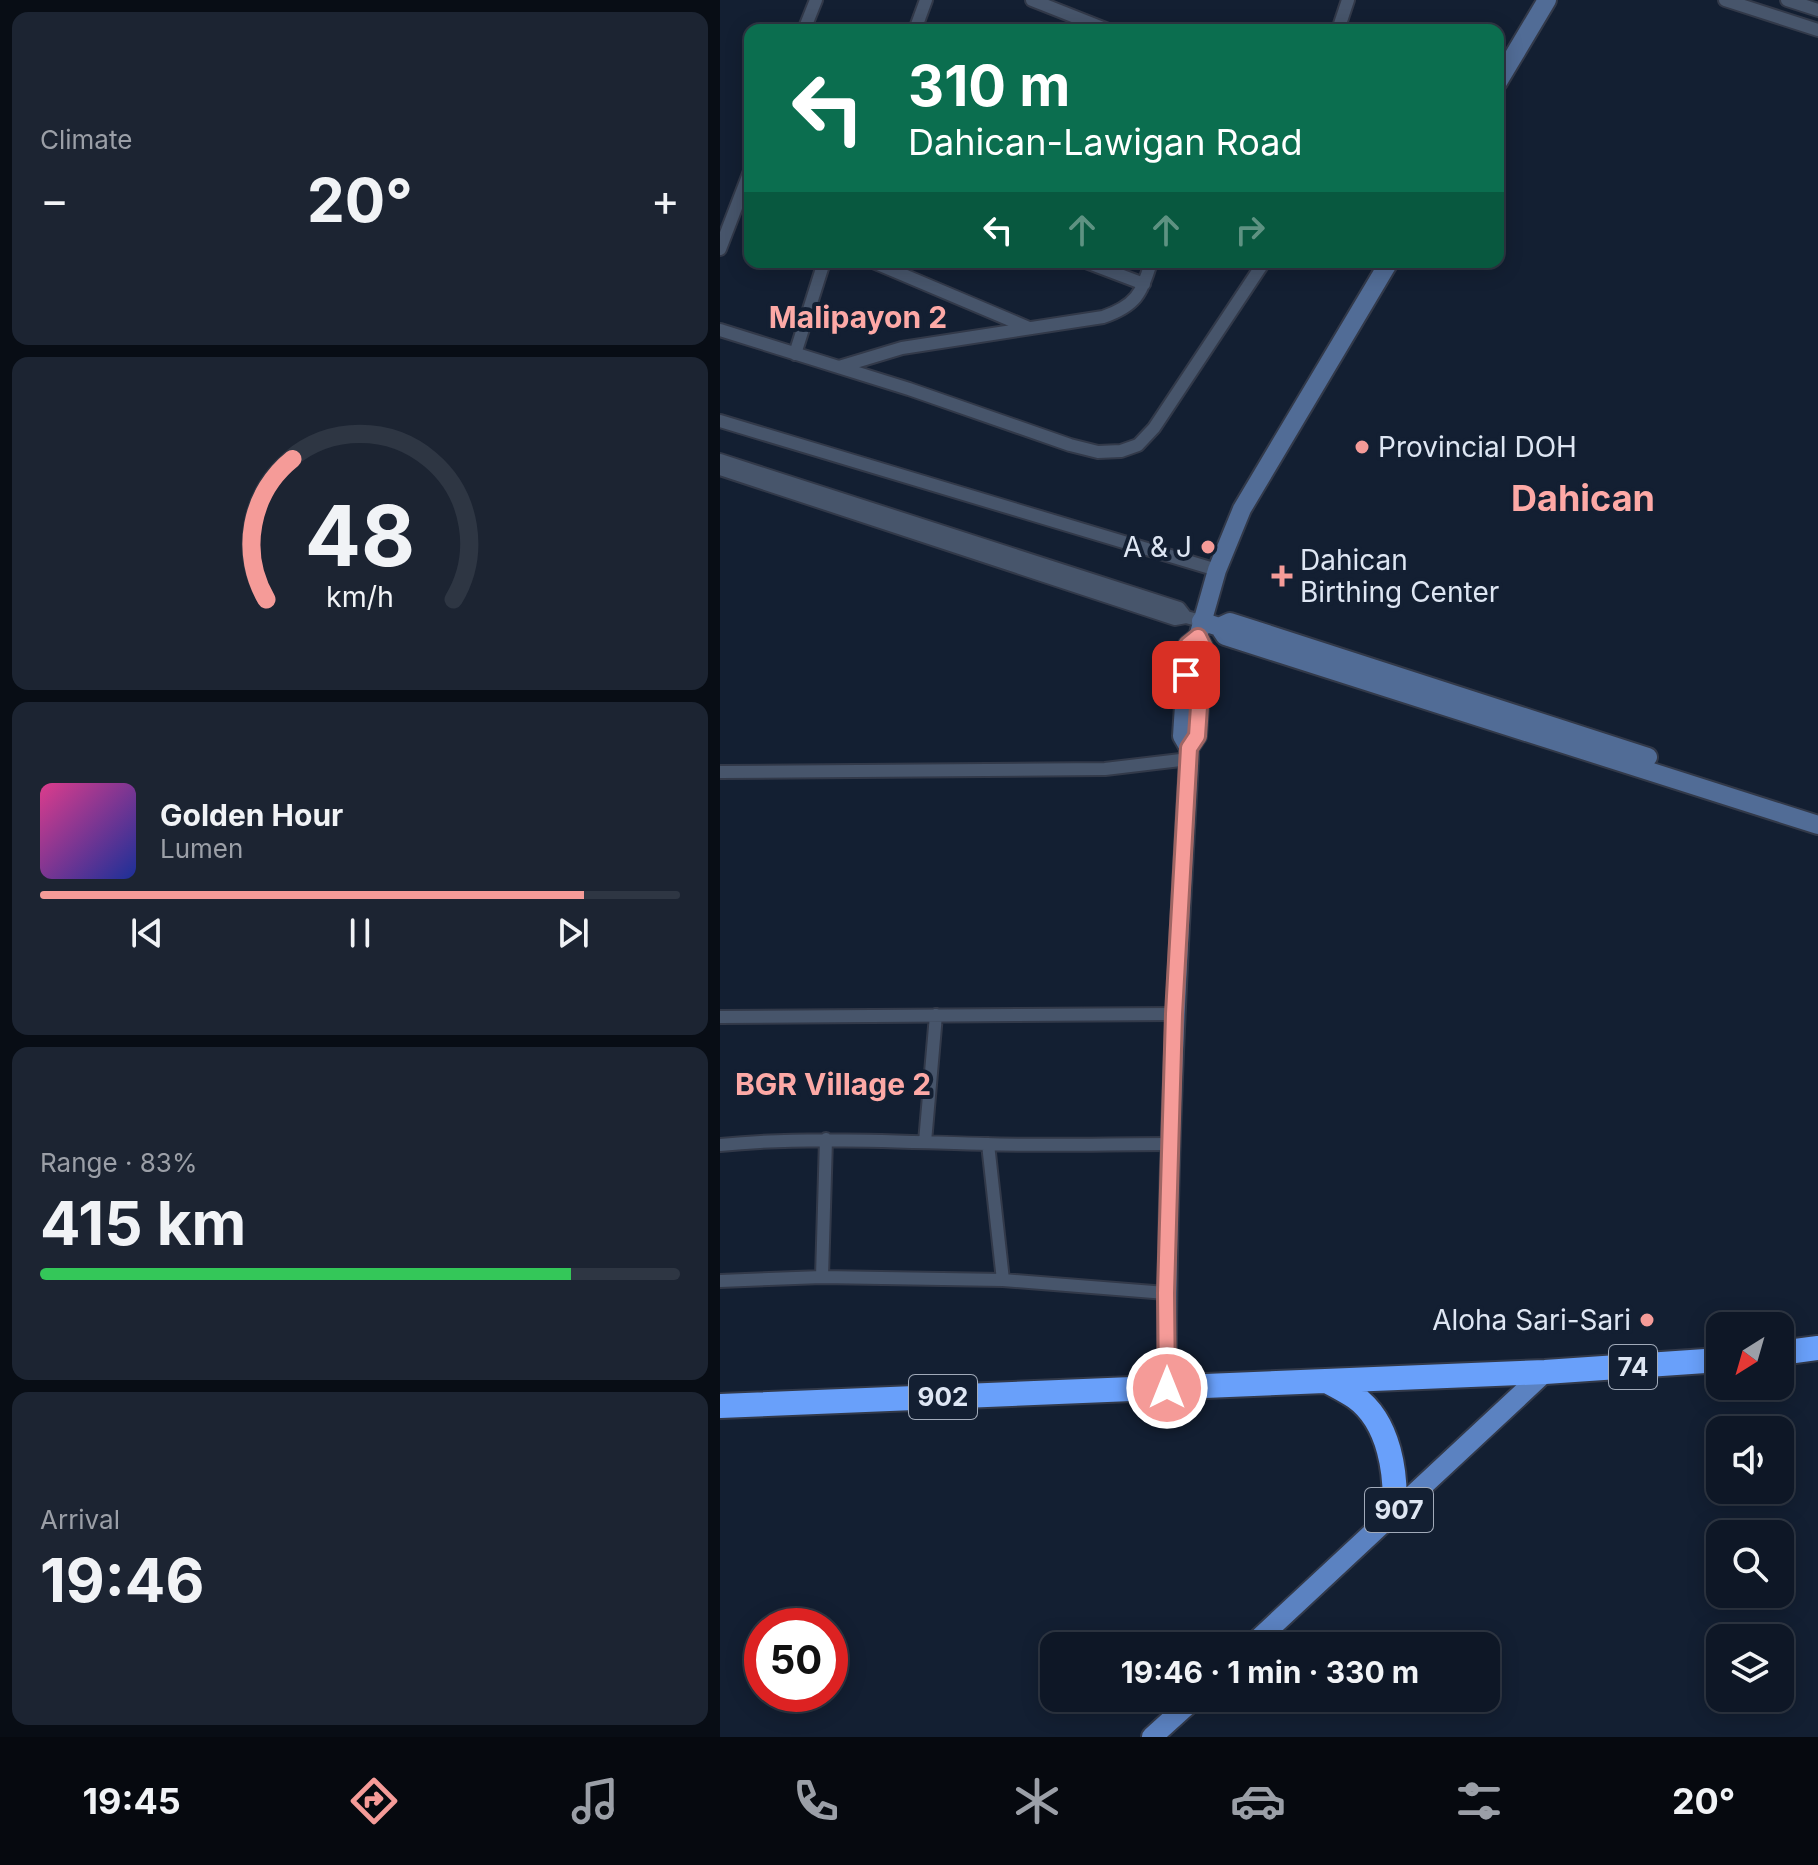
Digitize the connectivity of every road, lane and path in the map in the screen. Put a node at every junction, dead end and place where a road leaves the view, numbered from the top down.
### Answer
1 (816, 0) edge
2 (926, 0) edge
3 (1032, 0) edge
4 (1348, 0) edge
5 (1547, 0) edge
6 (1725, 0) edge
7 (1787, 0) edge
8 (1750, 4) edge
9 (1818, 10) edge
10 (806, 24) edge
11 (917, 24) edge
12 (1093, 24) edge
13 (1340, 24) edge
14 (1818, 30) edge
15 (1504, 72) edge
16 (744, 187) edge
17 (720, 249) edge
18 (822, 268) edge
19 (887, 268) edge
20 (1102, 268) edge
21 (1149, 268) edge
22 (1260, 268) edge
23 (1385, 268) edge
24 (1144, 284) junction
25 (1030, 328) junction
26 (720, 330) edge
27 (795, 354) junction
28 (839, 367) junction
29 (720, 421) edge
30 (720, 460) edge
31 (720, 469) edge
32 (1217, 570) junction
33 (1201, 625) junction
34 (1189, 754) junction
35 (720, 772) edge
36 (1818, 812) edge
37 (1818, 825) edge
38 (1174, 1014) junction
39 (936, 1015) junction
40 (720, 1017) edge
41 (826, 1139) junction
42 (925, 1142) junction
43 (988, 1144) junction
44 (1170, 1144) junction
45 (720, 1145) edge
46 (822, 1277) junction
47 (1003, 1280) junction
48 (720, 1281) edge
49 (1166, 1293) junction
50 (1818, 1348) edge
51 (1794, 1351) edge
52 (1706, 1361) edge
53 (1545, 1372) junction
54 (1326, 1380) junction
55 (1167, 1388) junction
56 (720, 1406) edge
57 (1394, 1514) junction
58 (1266, 1632) edge
59 (1180, 1712) edge
60 (1152, 1737) edge

1 - 10 street
2 - 11 street
3 - 12 street
4 - 13 street
5 - 15 main road
6 - 8 street
7 - 9 street
8 - 14 street
16 - 17 street
18 - 27 street
19 - 25 street
20 - 24 street
21 - 24 street
22 - 28 street
23 - 32 main road
24 - 25 street
25 - 28 street
26 - 27 street
27 - 28 street
29 - 32 street
30 - 33 street
31 - 33 street
32 - 33 main road
33 - 34 main road
33 - 36 main road
33 - 37 main road
34 - 35 street
34 - 38 main road
38 - 39 street
38 - 44 main road
39 - 40 street
39 - 42 street
41 - 42 street
41 - 45 street
41 - 46 street
42 - 43 street
43 - 44 street
43 - 47 street
44 - 49 main road
46 - 47 street
46 - 48 street
47 - 49 street
49 - 55 main road
50 - 51 highway
52 - 53 highway, 74
53 - 54 highway, 902
53 - 57 main road, 907
54 - 55 highway, 902
54 - 57 highway
55 - 56 highway, 902
57 - 58 main road, 907
59 - 60 main road

